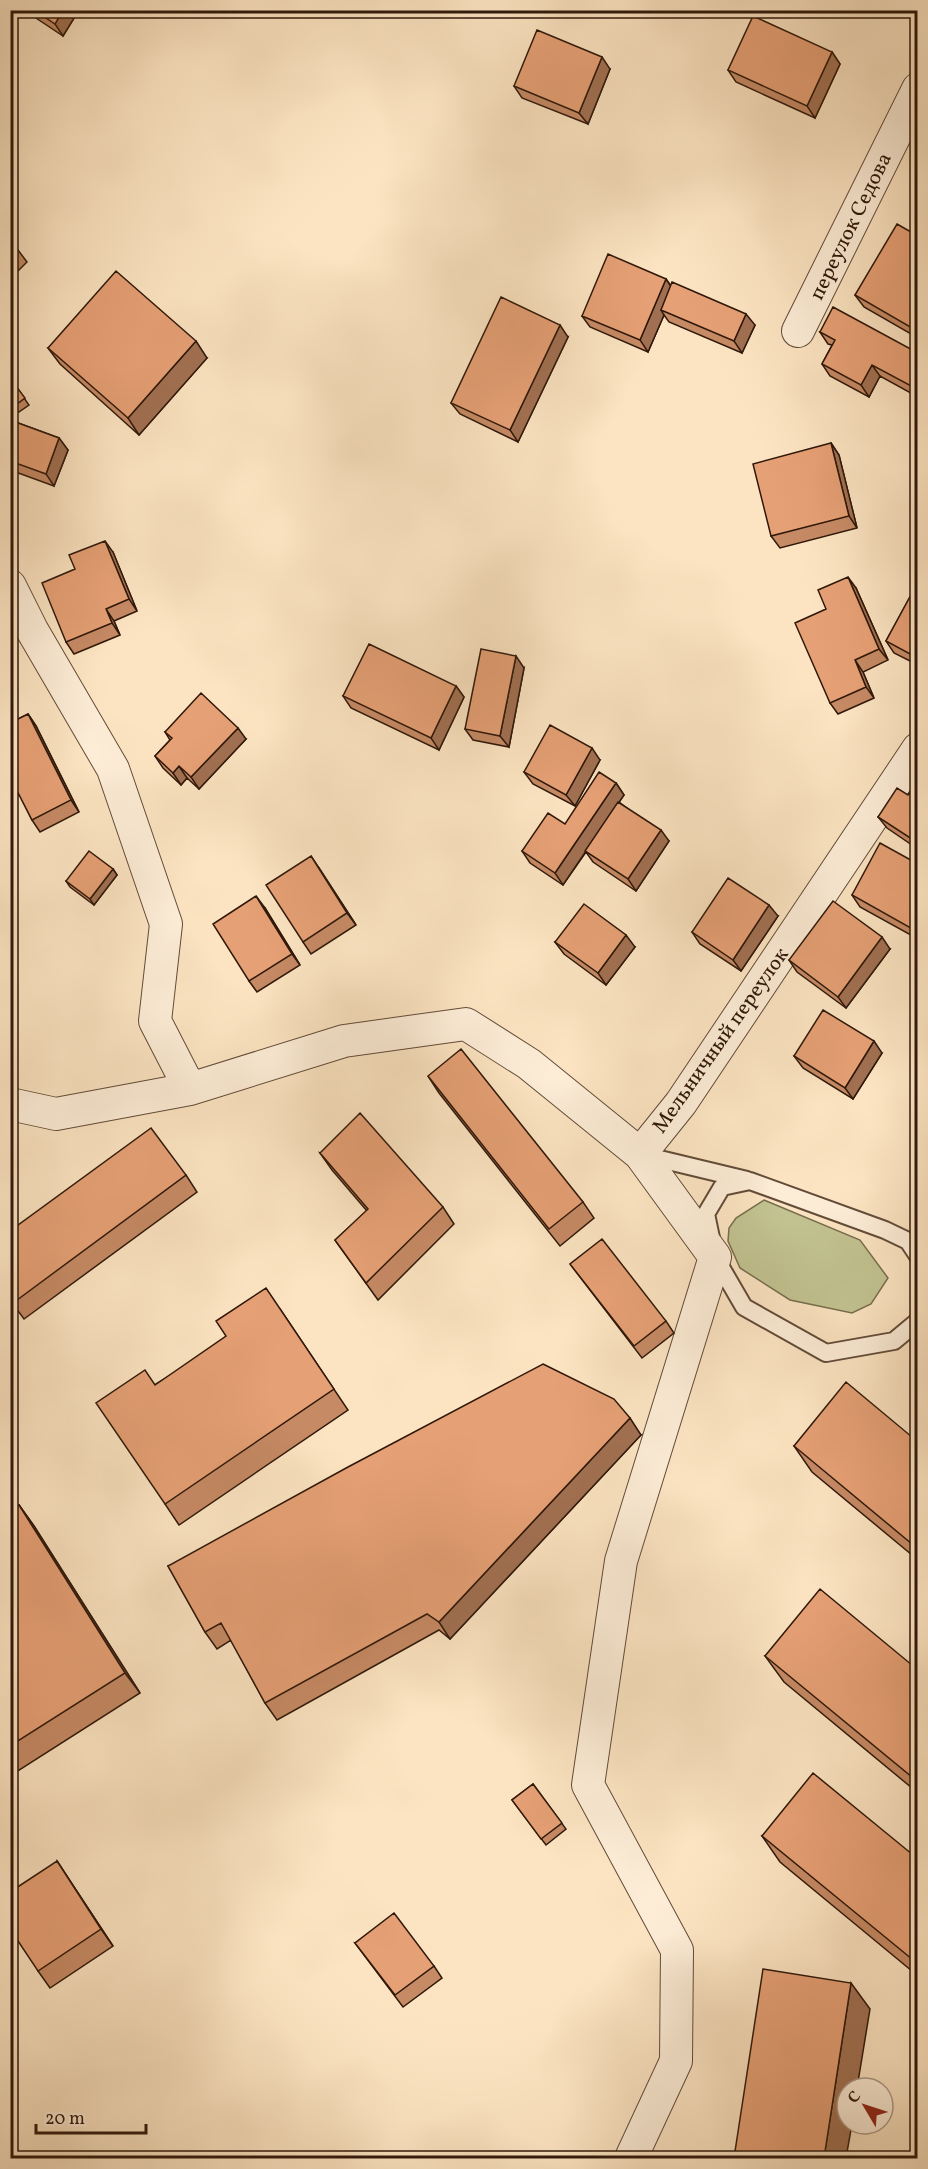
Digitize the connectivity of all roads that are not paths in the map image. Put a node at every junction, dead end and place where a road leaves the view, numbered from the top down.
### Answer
1 (918, 89) edge
2 (798, 331) dead end
3 (10, 586) edge
4 (918, 749) edge
5 (190, 1089) junction
6 (10, 1104) edge
7 (640, 1154) junction
8 (750, 1181) junction
9 (918, 1256) edge
10 (715, 1257) junction
11 (918, 1321) edge
12 (631, 2158) edge

1 - 2 street, переулок Седова
3 - 5 street
4 - 7 street, Мельничный переулок
5 - 6 street, Мельничный переулок
5 - 7 street, Мельничный переулок
7 - 8 lane
7 - 10 street
8 - 9 lane
8 - 10 lane
10 - 11 lane
10 - 12 street

